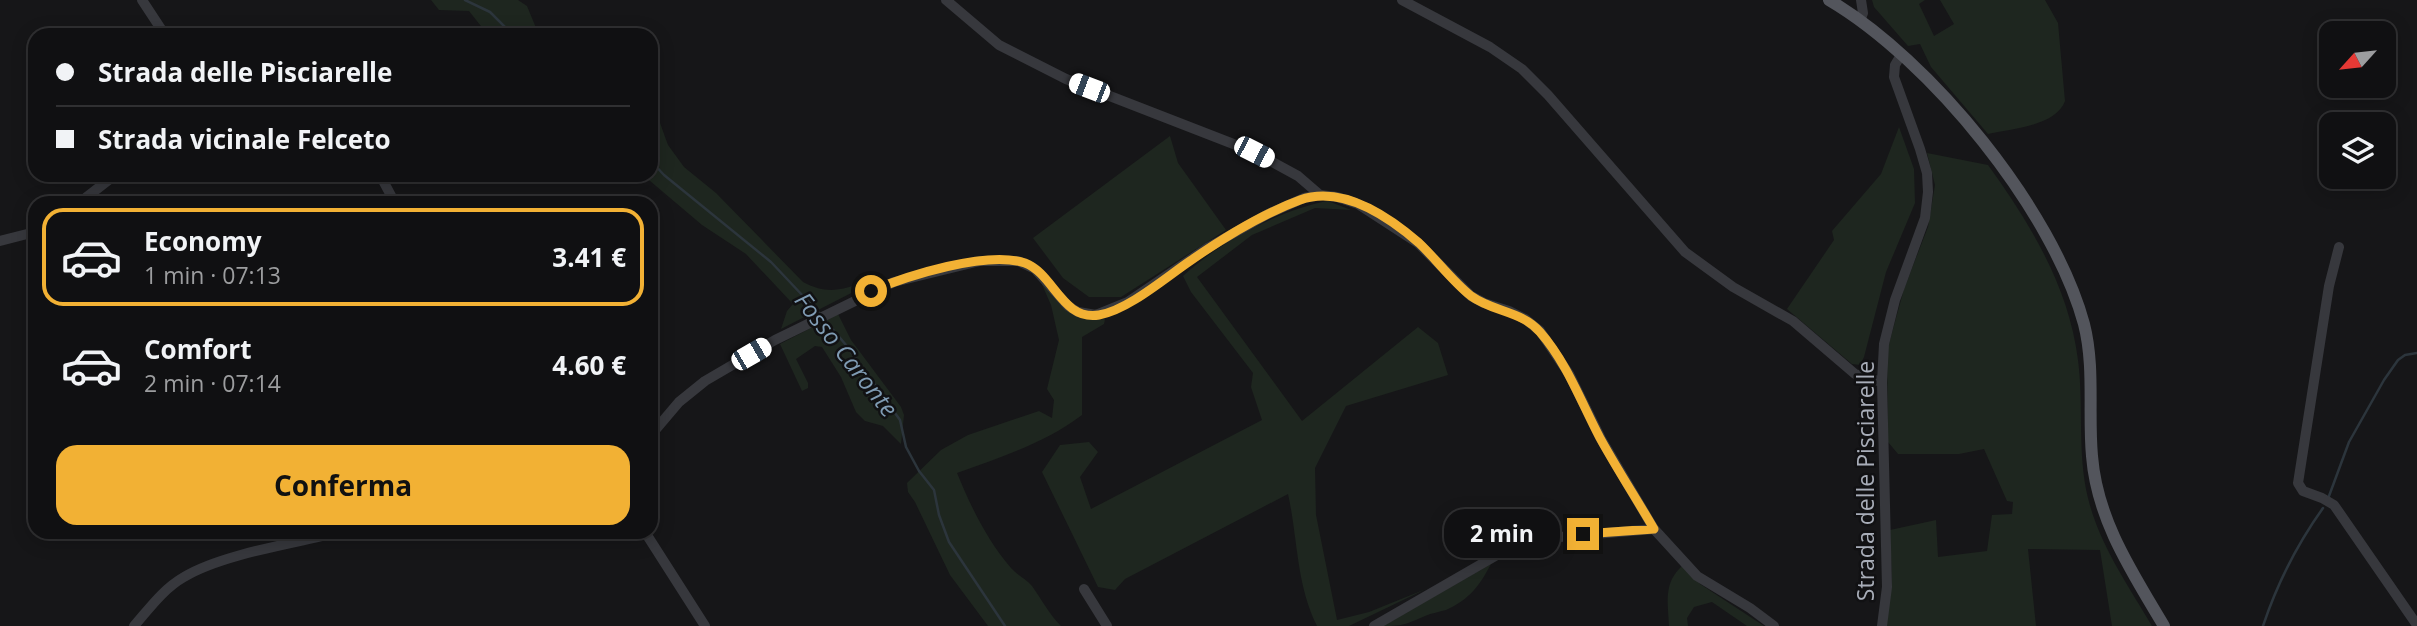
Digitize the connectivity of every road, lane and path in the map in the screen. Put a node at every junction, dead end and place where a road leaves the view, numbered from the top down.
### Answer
1 (142, 0) edge
2 (946, 0) edge
3 (1402, 0) edge
4 (1829, 0) edge
5 (1861, 0) edge
6 (1860, 21) junction
7 (160, 28) edge
8 (1902, 55) junction
9 (106, 182) edge
10 (1320, 195) junction
11 (88, 196) edge
12 (28, 234) edge
13 (0, 241) edge
14 (2339, 247) dead end
15 (1882, 382) junction
16 (658, 427) edge
17 (1654, 529) junction
18 (311, 539) edge
19 (649, 539) edge
20 (1084, 589) dead end
21 (2417, 625) edge
22 (134, 626) edge
23 (705, 626) edge
24 (1107, 626) edge
25 (1374, 626) edge
26 (1774, 626) edge
27 (1882, 626) edge
28 (2164, 626) edge

1 - 7 street
2 - 10 street
3 - 15 street
4 - 6 main road
5 - 6 street
6 - 8 main road
8 - 15 street, Strada delle Pisciarelle
8 - 28 main road
9 - 11 street
10 - 16 street
10 - 17 street
12 - 13 street
14 - 21 street
15 - 27 street, Strada delle Pisciarelle
17 - 25 street
17 - 26 street
18 - 22 street
19 - 23 street
20 - 24 street

